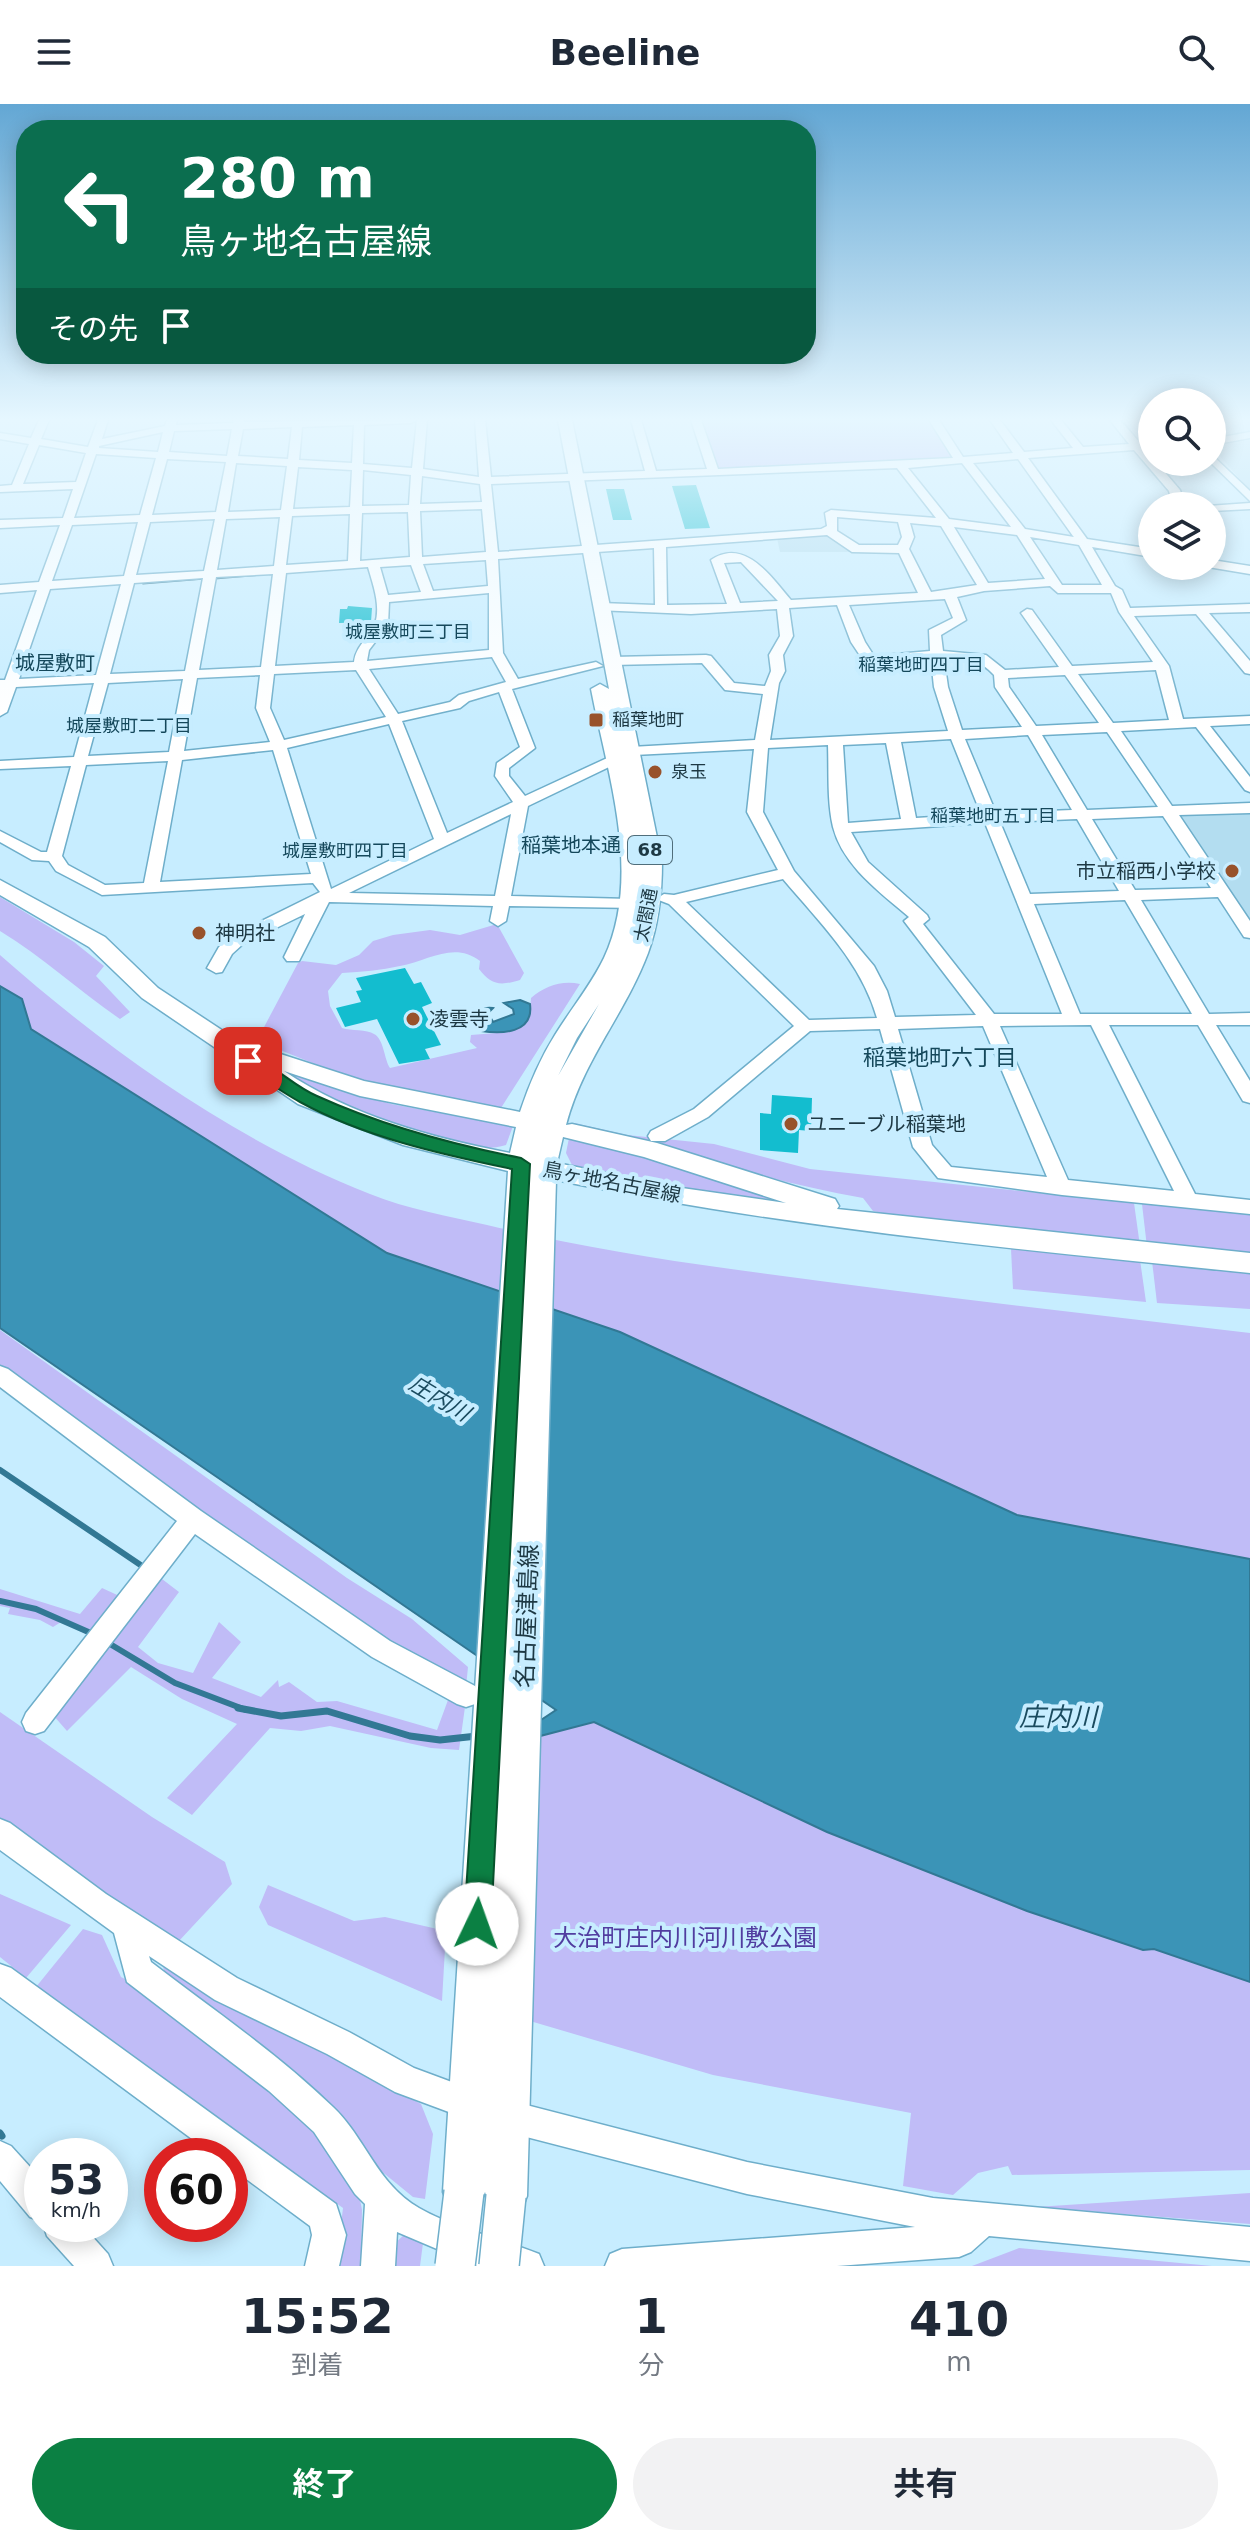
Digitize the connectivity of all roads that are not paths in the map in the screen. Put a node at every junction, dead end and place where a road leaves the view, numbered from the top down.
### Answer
1 (96, 521) edge
2 (145, 521) edge
3 (220, 521) edge
4 (286, 521) edge
5 (356, 521) edge
6 (414, 521) edge
7 (488, 521) edge
8 (577, 521) edge
9 (832, 521) edge
10 (904, 521) edge
11 (944, 521) edge
12 (956, 521) edge
13 (1011, 521) edge
14 (1068, 521) edge
15 (68, 522) junction
16 (0, 524) edge
17 (828, 530) junction
18 (1018, 530) junction
19 (737, 539) junction
20 (1083, 541) junction
21 (660, 545) junction
22 (903, 549) junction
23 (1138, 549) edge
24 (583, 551) junction
25 (491, 555) junction
26 (744, 558) junction
27 (416, 562) junction
28 (373, 564) junction
29 (354, 565) junction
30 (1244, 569) edge
31 (281, 570) junction
32 (210, 575) junction
33 (129, 581) junction
34 (1052, 582) junction
35 (1250, 583) edge
36 (44, 586) junction
37 (984, 587) junction
38 (0, 589) edge
39 (495, 589) junction
40 (1110, 589) junction
41 (428, 594) junction
42 (950, 595) junction
43 (926, 596) junction
44 (383, 599) junction
45 (842, 602) junction
46 (784, 604) junction
47 (601, 607) junction
48 (661, 607) junction
49 (735, 607) junction
50 (1250, 608) edge
51 (1199, 609) junction
52 (1125, 612) junction
53 (1027, 613) dead end
54 (496, 653) junction
55 (936, 656) junction
56 (604, 663) junction
57 (360, 666) junction
58 (1162, 666) junction
59 (1250, 670) edge
60 (268, 671) junction
61 (1070, 671) junction
62 (192, 674) junction
63 (1001, 674) junction
64 (102, 679) junction
65 (5, 683) edge
66 (509, 685) junction
67 (771, 691) junction
68 (0, 712) edge
69 (393, 717) junction
70 (1250, 720) edge
71 (1200, 723) junction
72 (1177, 724) junction
73 (1111, 728) junction
74 (1033, 732) junction
75 (957, 736) junction
76 (892, 738) junction
77 (835, 740) junction
78 (762, 743) junction
79 (279, 745) junction
80 (622, 754) junction
81 (177, 756) junction
82 (80, 761) junction
83 (0, 765) edge
84 (1250, 787) edge
85 (521, 802) junction
86 (1250, 808) edge
87 (1167, 811) junction
88 (1082, 814) junction
89 (991, 818) junction
90 (909, 822) junction
91 (842, 828) junction
92 (0, 836) edge
93 (442, 839) junction
94 (54, 856) junction
95 (787, 873) junction
96 (320, 878) junction
97 (0, 886) edge
98 (151, 888) junction
99 (1223, 892) junction
100 (1130, 895) junction
101 (323, 896) junction
102 (1024, 899) junction
103 (674, 900) junction
104 (504, 901) junction
105 (641, 901) junction
106 (498, 921) dead end
107 (1250, 933) edge
108 (293, 957) dead end
109 (216, 968) dead end
110 (1204, 1019) junction
111 (1250, 1019) edge
112 (989, 1020) junction
113 (1073, 1020) junction
114 (1097, 1020) junction
115 (888, 1024) junction
116 (805, 1026) junction
117 (206, 1033) junction
118 (1250, 1097) edge
119 (515, 1119) dead end
120 (572, 1132) dead end
121 (658, 1136) dead end
122 (532, 1166) junction
123 (1062, 1188) junction
124 (1189, 1201) junction
125 (529, 1204) junction
126 (1250, 1207) edge
127 (926, 1230) junction
128 (1250, 1263) edge
129 (0, 1375) edge
130 (192, 1518) junction
131 (466, 1695) dead end
132 (35, 1722) dead end
133 (0, 1833) edge
134 (126, 1923) junction
135 (0, 1979) edge
136 (468, 2103) junction
137 (509, 2117) junction
138 (0, 2157) edge
139 (24, 2184) edge
140 (382, 2197) junction
141 (984, 2218) junction
142 (75, 2242) edge
143 (1250, 2244) edge
144 (96, 2266) edge
145 (322, 2266) edge
146 (378, 2266) edge
147 (455, 2266) edge
148 (499, 2266) edge
149 (527, 2266) edge
150 (622, 2266) edge

1 - 15 street
2 - 33 street
3 - 32 street
4 - 31 street
5 - 29 street
6 - 27 street
7 - 25 street
8 - 24 main road, 太閤通 / 68
9 - 17 street
10 - 22 street
11 - 37 street
12 - 18 street
13 - 18 street
14 - 20 street
15 - 16 street
15 - 36 street
17 - 19 street
17 - 22 street
18 - 20 street
18 - 34 street
19 - 21 street
19 - 26 street
20 - 23 street
20 - 40 street
21 - 24 street
21 - 48 street
22 - 43 street
24 - 25 street
24 - 47 main road, 太閤通 / 68
24 - 56 main road, 太閤通 / 68
25 - 27 street
25 - 39 street
26 - 46 street
26 - 49 street
27 - 28 street
27 - 41 street
28 - 29 street
28 - 44 street
29 - 31 street
30 - 35 street
31 - 32 street
31 - 60 street
32 - 33 street
32 - 62 street
33 - 36 street
33 - 64 street
34 - 37 street
34 - 40 street
36 - 38 street
36 - 65 street
37 - 42 street
39 - 41 street
39 - 54 street
40 - 52 street
41 - 44 street
42 - 43 street
42 - 55 street
43 - 45 street
44 - 57 street
45 - 46 street
45 - 55 street
46 - 49 street
46 - 67 street
47 - 48 street
47 - 56 main road, 太閤通 / 68
48 - 49 street
50 - 51 street
51 - 52 street
51 - 59 street
52 - 58 street
53 - 61 street
54 - 57 street
54 - 66 street
55 - 63 street
55 - 75 street
56 - 66 street
56 - 67 street
56 - 80 main road, 太閤通 / 68
57 - 60 street
57 - 69 street
58 - 61 street
58 - 72 street
60 - 62 street
60 - 79 street
61 - 63 street
61 - 73 street
62 - 64 street
62 - 81 street
63 - 74 street
64 - 65 street
64 - 82 street
65 - 68 street
66 - 69 street
66 - 85 street
67 - 78 street
69 - 79 street
69 - 93 street
70 - 71 street
71 - 72 street
71 - 84 street
72 - 73 street
73 - 74 street
73 - 87 street
74 - 75 street
74 - 88 street
75 - 76 street
75 - 89 street
76 - 77 street
76 - 90 street
77 - 78 street
77 - 91 street
78 - 80 street
78 - 95 street
79 - 81 street
79 - 96 street
80 - 85 street
80 - 105 main road, 太閤通 / 68
81 - 82 street
81 - 98 street
82 - 83 street
82 - 94 street
85 - 93 street
85 - 104 street
86 - 87 street
87 - 88 street
87 - 99 street
88 - 89 street
88 - 100 street
89 - 90 street
89 - 102 street
90 - 91 street
91 - 112 street
92 - 94 street
93 - 101 street
94 - 98 street
95 - 103 street
95 - 115 street
96 - 98 street
96 - 101 street
97 - 117 main road, 鳥ヶ地名古屋線
99 - 100 street
99 - 107 street
100 - 102 street
100 - 110 street
101 - 104 street
101 - 108 street
101 - 109 street
102 - 113 street
103 - 105 street
103 - 116 street
104 - 105 street
104 - 106 street
105 - 122 main road, 太閤通 / 68
110 - 111 street
110 - 114 street
110 - 118 street
112 - 113 street
112 - 115 street
112 - 123 street
113 - 114 street
114 - 124 street
115 - 116 street
115 - 123 street
116 - 121 street
117 - 119 main road
117 - 122 main road, 鳥ヶ地名古屋線
120 - 127 main road
122 - 125 main road, 太閤通 / 68
122 - 127 main road, 鳥ヶ地名古屋線
123 - 124 street
124 - 126 street
125 - 136 main road, 名古屋津島線 / 68
125 - 137 main road, 名古屋津島線 / 68
127 - 128 main road, 鳥ヶ地名古屋線
129 - 130 street
130 - 131 street
130 - 132 street
133 - 134 street
134 - 136 street
134 - 140 street
135 - 145 street
136 - 137 street
136 - 147 main road, 68, bridge
137 - 141 street
137 - 148 main road, 68, bridge
138 - 139 street
140 - 146 street
140 - 149 street
141 - 143 street
141 - 150 street
142 - 144 street

